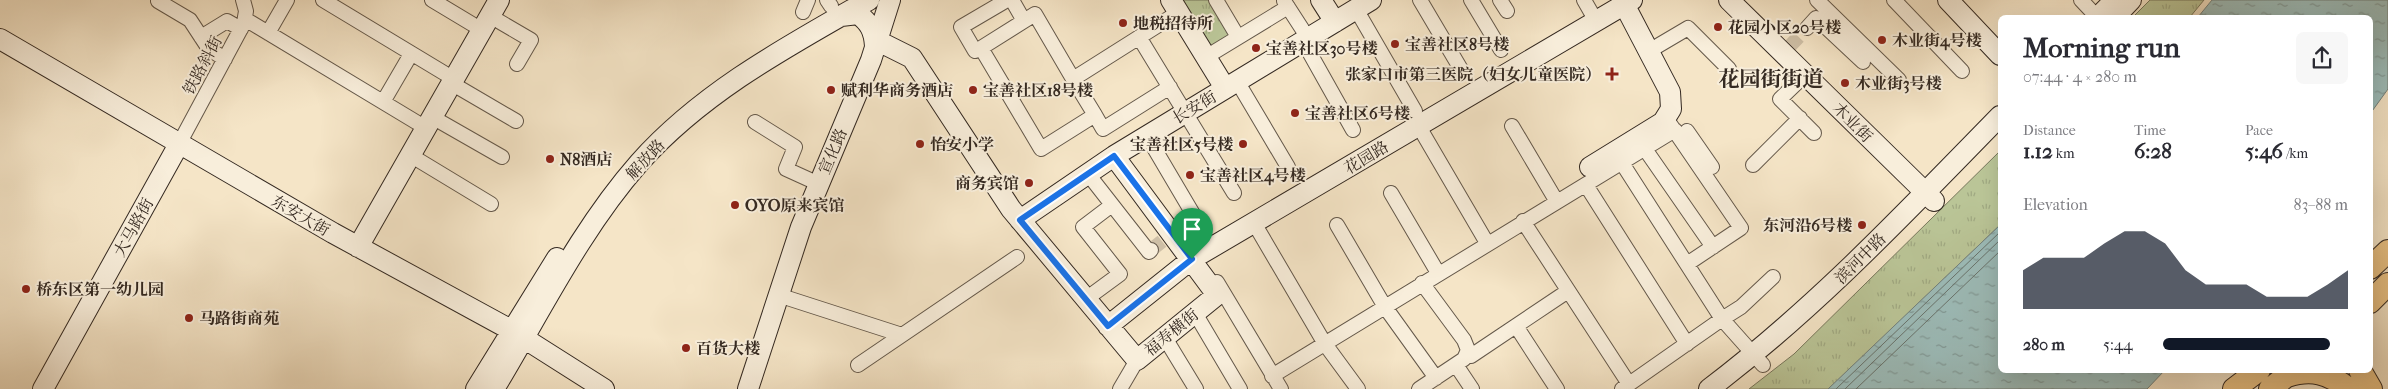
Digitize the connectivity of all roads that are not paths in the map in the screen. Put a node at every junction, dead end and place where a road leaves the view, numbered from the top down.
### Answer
1 (243, 0) edge
2 (287, 0) edge
3 (323, 0) edge
4 (432, 0) edge
5 (869, 0) edge
6 (890, 0) edge
7 (901, 0) edge
8 (1007, 0) edge
9 (1012, 0) edge
10 (1216, 0) edge
11 (1321, 0) edge
12 (1420, 0) edge
13 (1471, 0) edge
14 (1584, 0) edge
15 (1729, 0) edge
16 (1894, 0) edge
17 (1948, 0) edge
18 (1966, 0) edge
19 (2081, 0) edge
20 (2115, 0) edge
21 (2131, 0) edge
22 (158, 1) edge
23 (1628, 2) edge
24 (1286, 4) edge
25 (835, 5) edge
26 (1364, 5) edge
27 (1175, 6) edge
28 (1816, 14) edge
29 (490, 15) edge
30 (2096, 15) edge
31 (2100, 15) edge
32 (2117, 15) edge
33 (1024, 21) junction
34 (1596, 21) junction
35 (1335, 22) junction
36 (243, 24) junction
37 (268, 33) junction
38 (1998, 34) edge
39 (1139, 36) junction
40 (201, 37) junction
41 (1238, 37) junction
42 (0, 39) edge
43 (1306, 40) junction
44 (881, 46) junction
45 (980, 48) junction
46 (1501, 50) dead end
47 (1649, 52) junction
48 (412, 54) junction
49 (1998, 54) edge
50 (1206, 57) junction
51 (225, 59) junction
52 (1863, 62) dead end
53 (517, 64) dead end
54 (1729, 68) dead end
55 (1462, 71) dead end
56 (1962, 71) dead end
57 (1805, 75) junction
58 (1073, 78) junction
59 (1899, 80) dead end
60 (452, 81) junction
61 (1231, 84) junction
62 (1170, 87) junction
63 (383, 102) junction
64 (1185, 112) junction
65 (1095, 115) junction
66 (1416, 118) junction
67 (1800, 118) junction
68 (1998, 118) edge
69 (1671, 119) junction
70 (516, 121) dead end
71 (429, 122) junction
72 (755, 122) dead end
73 (1512, 126) dead end
74 (1353, 130) dead end
75 (1814, 133) dead end
76 (1147, 136) junction
77 (1998, 138) edge
78 (179, 144) junction
79 (1645, 148) junction
80 (410, 155) junction
81 (1114, 156) junction
82 (502, 157) dead end
83 (1622, 163) junction
84 (1753, 165) dead end
85 (1288, 166) dead end
86 (1712, 167) dead end
87 (1088, 174) junction
88 (1588, 176) junction
89 (1234, 193) dead end
90 (1391, 193) dead end
91 (1929, 197) junction
92 (817, 198) junction
93 (1557, 202) junction
94 (491, 204) dead end
95 (1112, 205) junction
96 (1196, 218) dead end
97 (1020, 220) junction
98 (1523, 221) junction
99 (1254, 223) junction
100 (1337, 225) dead end
101 (1487, 243) junction
102 (358, 247) junction
103 (1713, 247) junction
104 (1150, 250) dead end
105 (2388, 251) edge
106 (1017, 257) dead end
107 (1192, 259) junction
108 (1687, 264) junction
109 (2373, 265) edge
110 (1438, 273) junction
111 (1773, 277) dead end
112 (1422, 283) junction
113 (2388, 284) edge
114 (1217, 288) junction
115 (1568, 291) junction
116 (784, 297) junction
117 (2373, 299) edge
118 (1086, 300) junction
119 (1385, 307) junction
120 (1195, 314) junction
121 (1722, 319) junction
122 (1108, 326) junction
123 (1516, 326) junction
124 (518, 334) junction
125 (902, 335) junction
126 (1165, 338) junction
127 (1326, 344) junction
128 (1687, 344) junction
129 (1137, 360) junction
130 (1461, 360) junction
131 (1759, 360) junction
132 (858, 365) dead end
133 (2255, 373) edge
134 (2297, 373) edge
135 (2323, 373) edge
136 (2341, 373) edge
137 (2362, 373) edge
138 (1272, 376) junction
139 (1436, 378) junction
140 (2284, 378) edge
141 (1626, 387) edge
142 (43, 389) edge
143 (476, 389) edge
144 (494, 389) edge
145 (604, 389) edge
146 (748, 389) edge
147 (760, 389) edge
148 (1120, 389) edge
149 (1196, 389) edge
150 (1240, 389) edge
151 (1280, 389) edge
152 (1358, 389) edge
153 (1419, 389) edge
154 (1472, 389) edge
155 (1557, 389) edge
156 (1709, 389) edge
157 (1729, 389) edge
158 (2234, 389) edge
159 (2350, 389) edge
160 (2371, 389) edge

1 - 36 street
2 - 37 street
3 - 48 street
4 - 29 street
5 - 25 street, 解放路
6 - 44 street, 宣化路
7 - 44 street, 宣化路
8 - 45 street
9 - 33 street
10 - 41 street
11 - 35 street
12 - 55 street
13 - 46 street
14 - 34 street
15 - 57 street, 木业街
16 - 56 street
17 - 49 street
18 - 38 street
19 - 30 street
20 - 31 street
21 - 32 street
22 - 40 street
23 - 34 street, 花园路
23 - 47 street
24 - 41 street
24 - 43 street
25 - 44 street
25 - 124 street, 解放路
26 - 35 street, 长安街
26 - 66 street
27 - 39 street
27 - 50 street
28 - 52 street
28 - 59 street
29 - 53 street
29 - 60 street
33 - 45 street
33 - 58 street
34 - 66 street, 花园路
35 - 43 street, 长安街
36 - 37 street
36 - 40 street
36 - 51 street, 铁路斜街
37 - 63 street
39 - 58 street
39 - 62 street
40 - 51 street
41 - 50 street
42 - 78 street, 东安大街
43 - 61 street, 长安街
43 - 74 street
44 - 92 street, 宣化路
44 - 97 street, 福寿横街
45 - 65 street
47 - 54 street
47 - 69 street
48 - 60 street
48 - 63 street
50 - 61 street
51 - 78 street, 铁路斜街
57 - 67 street
57 - 91 street, 木业街
58 - 65 street
60 - 70 street
60 - 71 street
61 - 64 street, 长安街
61 - 85 street
62 - 64 street
62 - 65 street
63 - 71 street
64 - 76 street, 长安街
64 - 89 street
66 - 99 street, 花园路
66 - 101 street
67 - 75 street
67 - 84 street
68 - 91 street, 滨河中路
69 - 79 street
69 - 86 street
69 - 88 street
69 - 103 street
71 - 80 street
71 - 82 street
72 - 92 street
73 - 93 street
76 - 81 street, 长安街
76 - 96 street
77 - 91 street, 滨河中路
78 - 102 street, 东安大街
78 - 142 street, 大马路街
79 - 83 street
79 - 103 street
80 - 94 street
80 - 102 street
81 - 87 street, 长安街
81 - 107 street
83 - 88 street
83 - 108 street
87 - 95 street
87 - 97 street, 长安街
88 - 93 street
88 - 128 street
90 - 110 street
91 - 131 street, 滨河中路
92 - 116 street, 宣化路
93 - 98 street
95 - 104 street
95 - 118 street
97 - 118 street, 福寿横街
98 - 101 street
98 - 115 street
99 - 107 street, 花园路
99 - 127 street
100 - 119 street
101 - 110 street
102 - 124 street, 东安大街
103 - 108 street
105 - 109 main road
106 - 125 street
107 - 114 street
107 - 122 street, 花园路
108 - 121 street
110 - 112 street
111 - 121 street
112 - 119 street
112 - 130 street
113 - 117 main road
114 - 120 street, 福寿横街
114 - 138 street
115 - 123 street
115 - 141 street
116 - 125 street
116 - 146 street, 宣化路
116 - 147 street, 宣化路
118 - 122 street, 福寿横街
119 - 127 street
119 - 139 street
120 - 126 street, 福寿横街
120 - 150 street
121 - 128 street
121 - 131 street
122 - 129 street, 福寿横街
123 - 130 street
123 - 155 street
124 - 143 street, 解放路
124 - 144 street, 解放路
124 - 145 street, 东安大街
125 - 132 street
126 - 129 street, 福寿横街
126 - 149 street
127 - 138 street
127 - 152 street
128 - 141 street
129 - 148 street
130 - 139 street
130 - 154 street
131 - 156 street, 滨河中路
131 - 157 street, 滨河中路
133 - 158 main road
134 - 140 main road
135 - 159 main road
136 - 159 main road
137 - 160 main road
138 - 151 street
139 - 153 street

